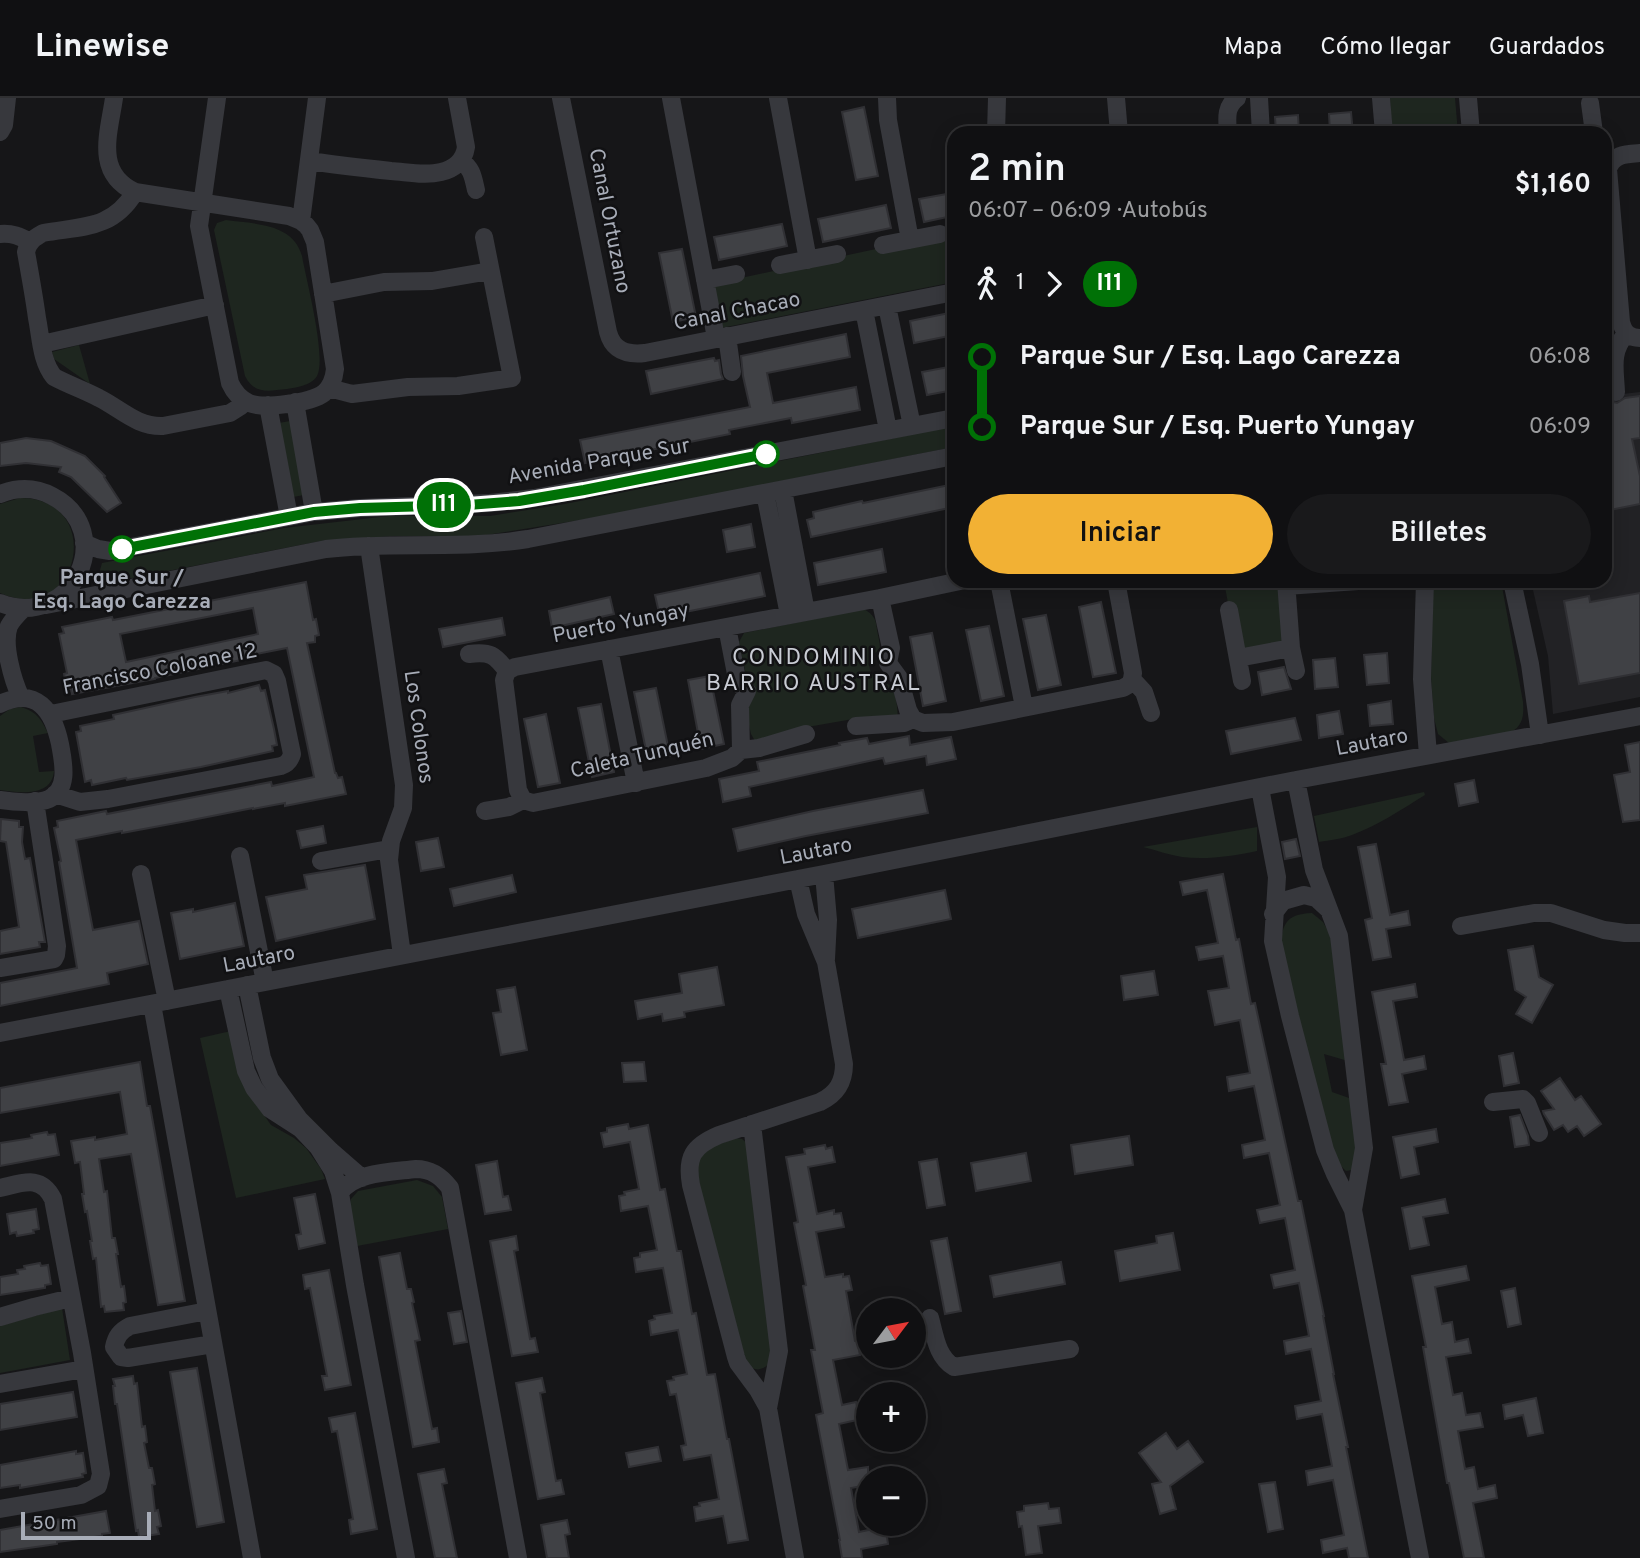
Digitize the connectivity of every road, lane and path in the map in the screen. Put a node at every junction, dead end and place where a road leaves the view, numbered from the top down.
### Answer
1 (7, 98) edge
2 (114, 98) edge
3 (217, 98) edge
4 (317, 98) edge
5 (457, 98) edge
6 (561, 98) edge
7 (671, 98) edge
8 (778, 98) edge
9 (887, 98) edge
10 (997, 98) edge
11 (1116, 98) edge
12 (1237, 98) edge
13 (1259, 98) edge
14 (1381, 98) edge
15 (1468, 98) edge
16 (1590, 103) dead end
17 (996, 126) edge
18 (1118, 126) edge
19 (1228, 126) edge
20 (1261, 126) edge
21 (1383, 126) edge
22 (1470, 126) edge
23 (1593, 126) edge
24 (0, 132) edge
25 (1640, 153) edge
26 (1612, 159) edge
27 (309, 161) junction
28 (461, 161) junction
29 (476, 190) dead end
30 (135, 192) junction
31 (201, 203) junction
32 (301, 220) junction
33 (1612, 221) edge
34 (0, 234) edge
35 (940, 234) dead end
36 (484, 237) dead end
37 (910, 240) junction
38 (30, 242) junction
39 (883, 245) dead end
40 (837, 254) dead end
41 (808, 260) junction
42 (780, 265) dead end
43 (491, 271) junction
44 (736, 274) dead end
45 (705, 280) junction
46 (323, 293) junction
47 (947, 293) edge
48 (215, 305) junction
49 (887, 306) junction
50 (864, 310) junction
51 (1633, 336) edge
52 (722, 337) junction
53 (42, 344) junction
54 (618, 349) joint
55 (732, 372) dead end
56 (329, 388) junction
57 (1616, 392) dead end
58 (245, 401) junction
59 (295, 402) junction
60 (268, 405) junction
61 (947, 419) edge
62 (912, 426) junction
63 (888, 430) junction
64 (947, 457) edge
65 (774, 492) junction
66 (0, 493) edge
67 (314, 512) junction
68 (289, 517) junction
69 (84, 543) junction
70 (369, 546) junction
71 (947, 584) edge
72 (1000, 588) edge
73 (1117, 588) edge
74 (1286, 588) edge
75 (1424, 588) edge
76 (1514, 588) edge
77 (880, 598) junction
78 (0, 603) edge
79 (46, 605) junction
80 (23, 609) junction
81 (1229, 610) dead end
82 (797, 614) junction
83 (727, 627) junction
84 (1291, 648) junction
85 (609, 649) junction
86 (469, 654) dead end
87 (1238, 658) junction
88 (506, 671) junction
89 (1296, 671) dead end
90 (1132, 679) junction
91 (1242, 681) dead end
92 (21, 698) junction
93 (0, 704) edge
94 (1024, 708) junction
95 (1151, 713) dead end
96 (51, 715) junction
97 (1640, 716) edge
98 (913, 719) junction
99 (856, 726) dead end
100 (806, 734) dead end
101 (1540, 735) junction
102 (741, 750) junction
103 (1428, 755) junction
104 (1296, 780) junction
105 (636, 783) junction
106 (1260, 788) junction
107 (55, 794) junction
108 (0, 800) edge
109 (523, 800) junction
110 (35, 801) junction
111 (485, 811) dead end
112 (389, 849) junction
113 (240, 856) dead end
114 (321, 861) dead end
115 (141, 874) dead end
116 (824, 874) junction
117 (798, 879) junction
118 (1329, 910) junction
119 (1273, 914) junction
120 (1461, 926) dead end
121 (1640, 933) edge
122 (402, 955) junction
123 (826, 962) junction
124 (0, 968) edge
125 (256, 984) junction
126 (228, 989) junction
127 (159, 1002) junction
128 (0, 1033) edge
129 (1493, 1102) dead end
130 (752, 1124) junction
131 (1539, 1133) dead end
132 (362, 1178) junction
133 (0, 1188) edge
134 (340, 1193) junction
135 (1353, 1210) junction
136 (71, 1298) junction
137 (207, 1311) junction
138 (0, 1317) edge
139 (930, 1318) dead end
140 (213, 1344) junction
141 (114, 1347) junction
142 (1070, 1349) dead end
143 (83, 1361) junction
144 (777, 1367) junction
145 (746, 1373) junction
146 (0, 1384) edge
147 (768, 1408) junction
148 (0, 1509) edge
149 (251, 1558) edge
150 (406, 1558) edge
151 (518, 1558) edge
152 (795, 1558) edge
153 (1420, 1558) edge

1 - 24 street
2 - 30 street
3 - 31 street
4 - 27 street
5 - 28 street
6 - 54 street, Canal Ortuzano
7 - 45 street
8 - 41 street
9 - 37 street
10 - 17 street
11 - 18 street
12 - 19 street
13 - 20 street
14 - 21 street
15 - 22 street
16 - 23 street
25 - 26 street
27 - 28 street
27 - 32 street
28 - 29 street
30 - 31 street
30 - 38 street
31 - 32 street
31 - 48 street
32 - 46 street
33 - 51 street
34 - 38 street
35 - 37 street
36 - 43 street
37 - 39 street
38 - 53 street
40 - 41 street
41 - 42 street
43 - 46 street
43 - 56 street
44 - 45 street
45 - 52 street
46 - 56 street
47 - 49 street, Canal Chacao
48 - 53 street
48 - 58 street
49 - 50 street, Canal Chacao
49 - 62 street
50 - 52 street, Canal Chacao
50 - 63 street
51 - 57 street
52 - 54 street, Canal Chacao
52 - 55 street
53 - 58 street
56 - 59 street
58 - 60 street
59 - 60 street
59 - 67 street
60 - 68 street
61 - 62 street, Avenida Parque Sur
62 - 63 street, Avenida Parque Sur
63 - 67 street, Avenida Parque Sur
64 - 65 street
65 - 70 street
65 - 82 street
66 - 69 street
67 - 68 street, Avenida Parque Sur
68 - 69 street, Avenida Parque Sur
69 - 79 street
70 - 79 street
70 - 112 street, Los Colonos
71 - 77 street, Puerto Yungay
72 - 94 street
73 - 90 street
74 - 84 street
75 - 103 street
76 - 101 street
77 - 82 street, Puerto Yungay
77 - 98 street
78 - 80 street
79 - 80 street
80 - 92 street
81 - 87 street
82 - 83 street, Puerto Yungay
83 - 85 street, Puerto Yungay
83 - 102 street
84 - 87 street
84 - 89 street
85 - 88 street, Puerto Yungay
85 - 105 street
86 - 88 street
87 - 91 street
88 - 109 street
90 - 94 street
90 - 95 street
92 - 93 street
92 - 96 street
94 - 98 street
96 - 107 street
96 - 107 street, Francisco Coloane 12
97 - 101 street, Lautaro
98 - 99 street
100 - 102 street, Caleta Tunquén
101 - 103 street, Lautaro
102 - 105 street, Caleta Tunquén
103 - 104 street, Lautaro
104 - 106 street, Lautaro
104 - 118 street
105 - 109 street, Caleta Tunquén
106 - 116 street, Lautaro
106 - 119 street
107 - 110 street
108 - 110 street
109 - 111 street, Caleta Tunquén
110 - 124 street
112 - 114 street
112 - 122 street, Los Colonos
113 - 125 street
115 - 127 street
116 - 117 street, Lautaro
116 - 123 street
117 - 122 street, Lautaro
117 - 123 street
118 - 119 street
118 - 135 street
119 - 135 street
120 - 121 street
122 - 125 street, Lautaro
123 - 130 street
125 - 126 street, Lautaro
125 - 132 street
126 - 127 street, Lautaro
126 - 134 street
127 - 128 street, Lautaro
127 - 137 street
129 - 131 street
130 - 144 street
130 - 145 street
132 - 134 street
132 - 151 street
133 - 136 street
134 - 150 street
135 - 153 street
136 - 138 street
136 - 143 street
137 - 140 street
137 - 141 street
139 - 142 street
140 - 141 street
140 - 149 street
141 - 143 street
143 - 146 street
143 - 148 street
144 - 145 street
144 - 147 street
145 - 147 street
147 - 152 street

